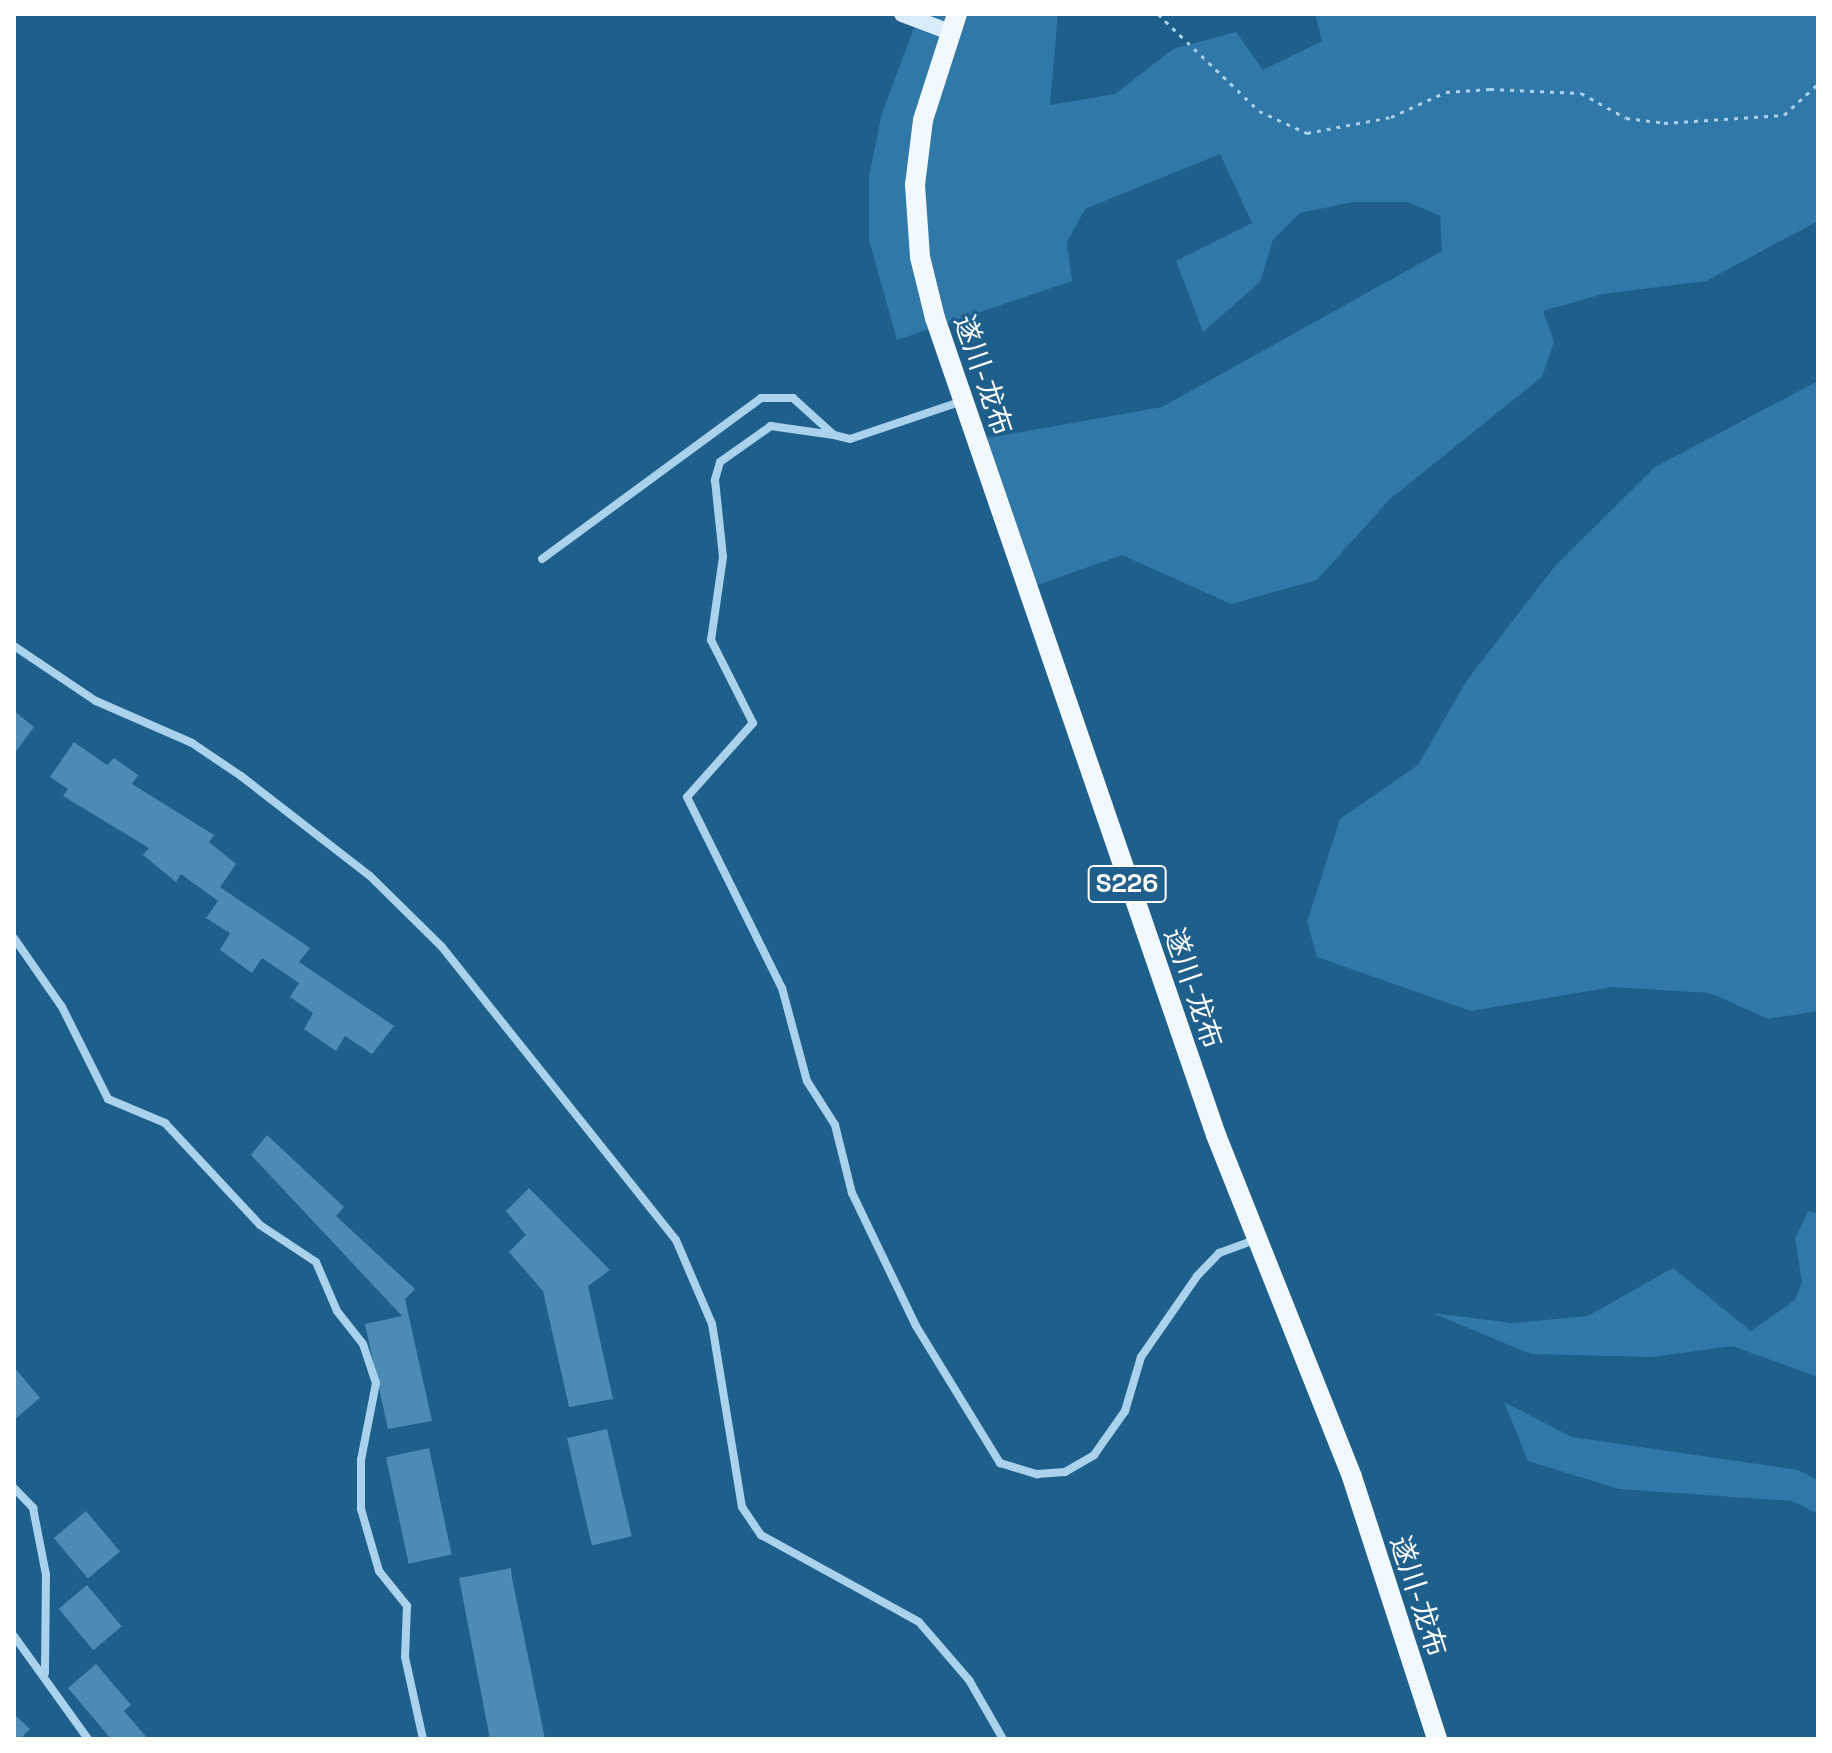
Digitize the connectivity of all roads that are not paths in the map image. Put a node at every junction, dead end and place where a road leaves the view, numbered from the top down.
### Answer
1 (902, 14) edge
2 (954, 23) edge
3 (962, 401) junction
4 (834, 435) junction
5 (542, 559) dead end
6 (14, 646) edge
7 (14, 938) edge
8 (1256, 1239) junction
9 (14, 1488) edge
10 (14, 1636) edge
11 (45, 1673) junction
12 (88, 1739) edge
13 (423, 1739) edge
14 (1003, 1739) edge
15 (1437, 1739) edge

1 - 2 street
2 - 3 main road, 遂川-龙布 / S226
3 - 4 street
3 - 8 main road, 遂川-龙布 / S226
4 - 5 street
4 - 8 street
6 - 14 street
7 - 13 street
8 - 15 main road, 遂川-龙布 / S226
9 - 11 street
10 - 11 street
11 - 12 street

